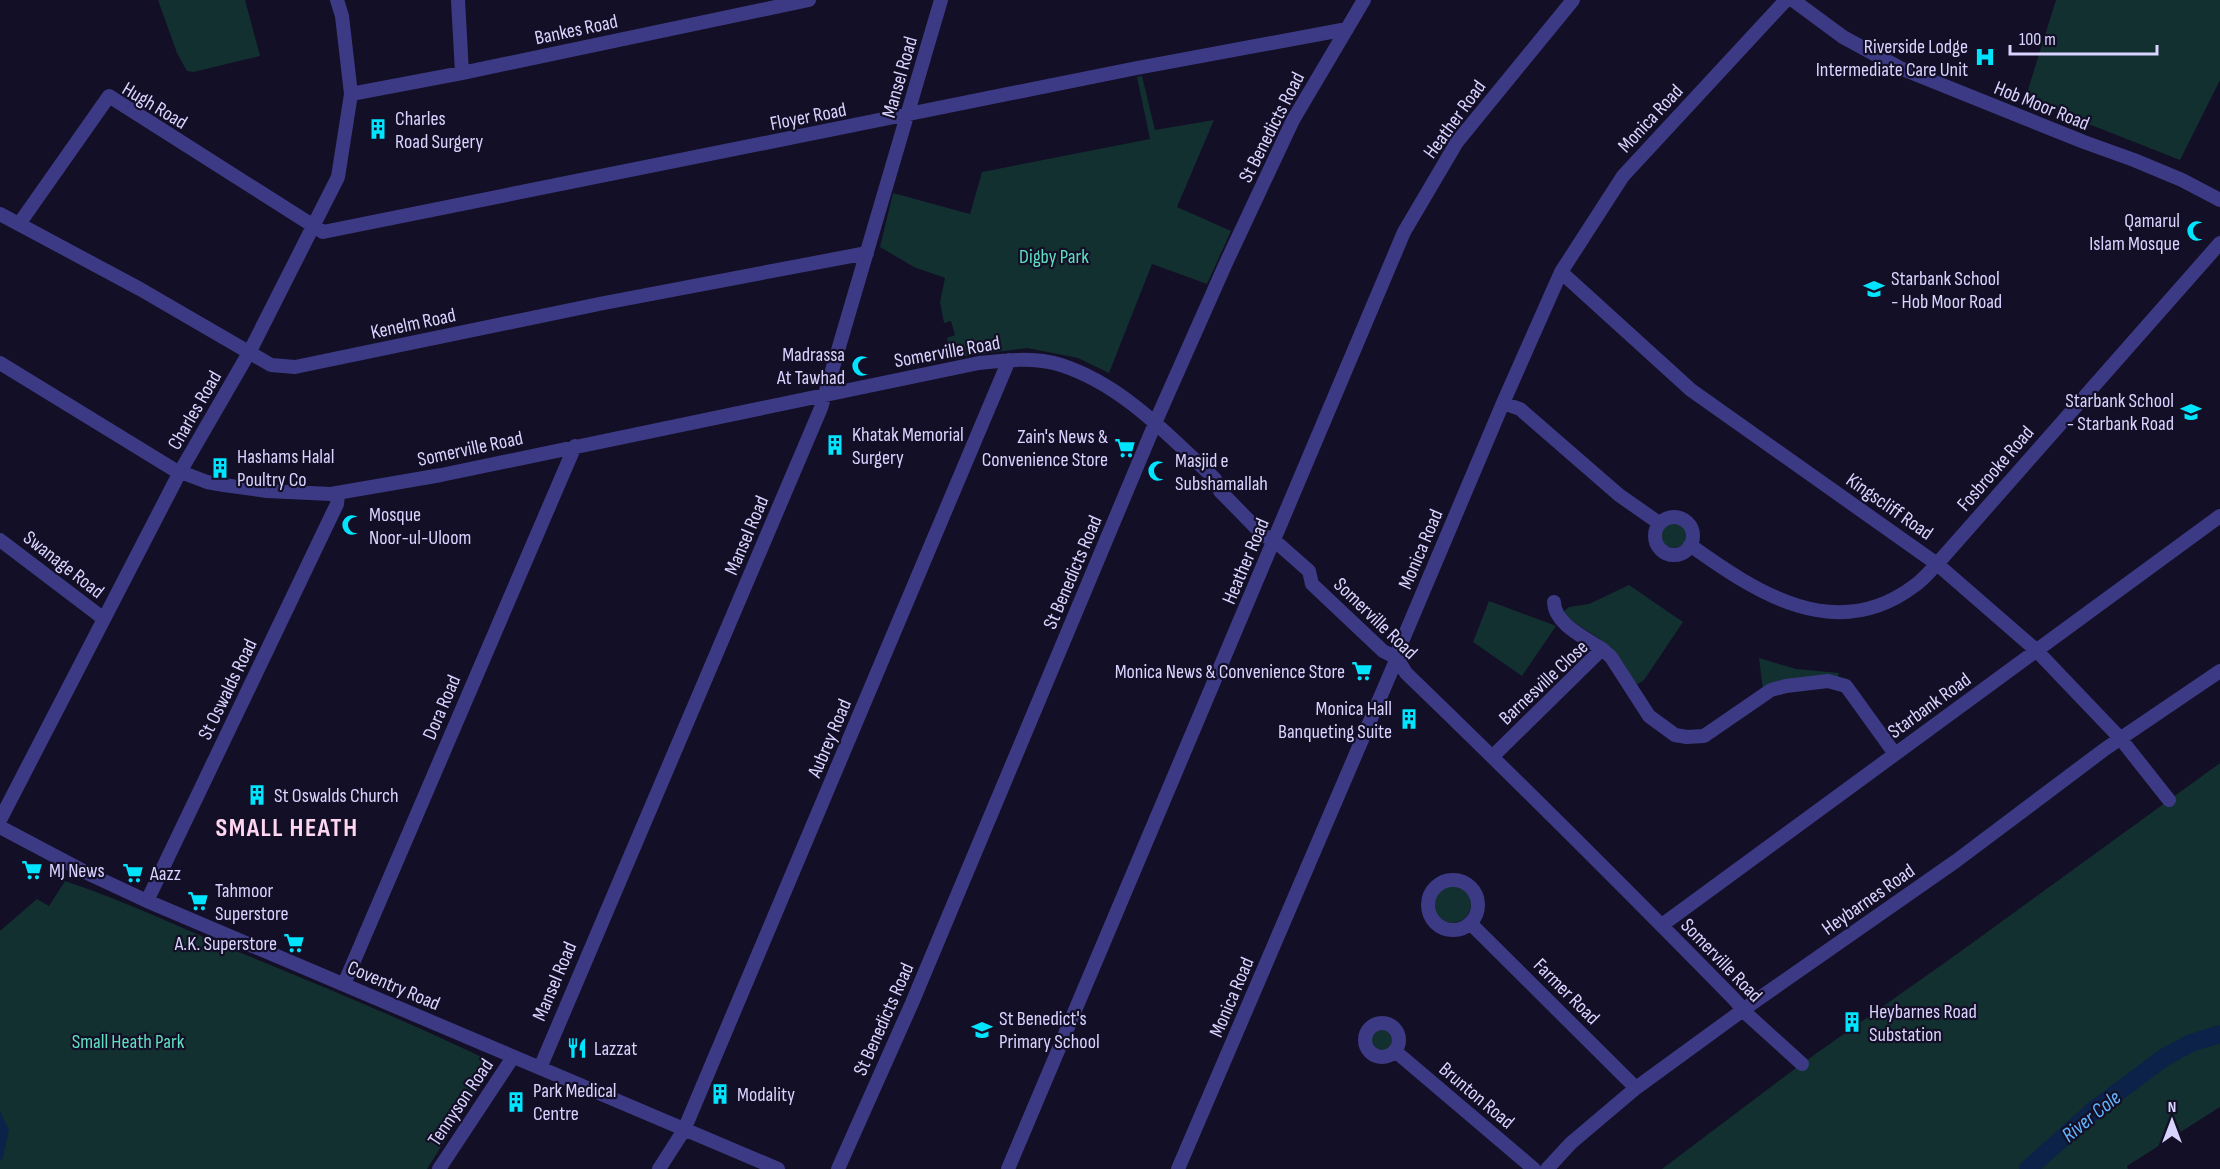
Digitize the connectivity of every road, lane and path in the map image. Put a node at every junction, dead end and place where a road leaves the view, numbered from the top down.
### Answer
1 (337, 0) edge
2 (458, 0) edge
3 (808, 0) edge
4 (941, 0) edge
5 (1364, 0) edge
6 (1573, 0) edge
7 (1786, 0) edge
8 (1793, 0) edge
9 (1347, 29) junction
10 (462, 73) junction
11 (351, 94) junction
12 (908, 116) junction
13 (2220, 200) edge
14 (0, 214) edge
15 (19, 224) junction
16 (312, 228) junction
17 (2220, 243) edge
18 (867, 253) junction
19 (1561, 272) junction
20 (250, 351) junction
21 (1009, 360) junction
22 (0, 363) edge
23 (825, 394) junction
24 (1503, 404) junction
25 (1156, 423) junction
26 (575, 446) junction
27 (180, 472) junction
28 (338, 493) junction
29 (2220, 516) edge
30 (1659, 524) junction
31 (0, 540) edge
32 (1275, 541) junction
33 (1690, 545) junction
34 (1937, 564) junction
35 (1554, 602) dead end
36 (104, 619) junction
37 (1602, 649) junction
38 (2037, 651) junction
39 (1397, 658) junction
40 (2220, 671) edge
41 (2120, 738) junction
42 (1895, 754) junction
43 (1493, 756) junction
44 (2169, 800) dead end
45 (0, 820) edge
46 (0, 827) edge
47 (147, 901) junction
48 (1470, 923) dead end
49 (1662, 925) junction
50 (344, 984) junction
51 (1742, 1010) junction
52 (1395, 1051) dead end
53 (513, 1057) junction
54 (1802, 1064) dead end
55 (540, 1068) junction
56 (1636, 1088) junction
57 (684, 1130) junction
58 (439, 1169) edge
59 (659, 1169) edge
60 (778, 1169) edge
61 (838, 1169) edge
62 (1008, 1169) edge
63 (1178, 1169) edge
64 (1534, 1169) edge
65 (1547, 1169) edge

1 - 11 street, Charles Road
2 - 10 street
3 - 10 street, Bankes Road
4 - 12 street, Mansel Road
5 - 9 street, St Benedicts Road
6 - 32 street, Heather Road
7 - 19 street, Monica Road
8 - 13 street, Hob Moor Road
9 - 12 street, Floyer Road
9 - 25 street, St Benedicts Road
10 - 11 street, Bankes Road
11 - 16 street, Charles Road
12 - 16 street, Floyer Road
12 - 18 street, Mansel Road
14 - 15 street, Kenelm Road
15 - 16 street, Hugh Road
15 - 20 street, Kenelm Road
16 - 20 street, Charles Road
17 - 34 street, Fosbrooke Road
18 - 20 street, Kenelm Road
18 - 23 street, Mansel Road
19 - 24 street, Monica Road
19 - 34 street, Kingscliff Road
20 - 27 street, Charles Road
21 - 23 street, Somerville Road
21 - 25 street, Somerville Road
21 - 57 street, Aubrey Road
22 - 27 street, Somerville Road
23 - 26 street, Somerville Road
23 - 55 street, Mansel Road
24 - 30 street
24 - 39 street, Monica Road
25 - 32 street, Somerville Road
25 - 61 street, St Benedicts Road
26 - 28 street, Somerville Road
26 - 50 street, Dora Road
27 - 28 street, Somerville Road
27 - 36 street, Charles Road
28 - 47 street, St Oswalds Road
29 - 38 street, Starbank Road
30 - 33 street
30 - 33 street
31 - 36 street, Swanage Road
32 - 39 street, Somerville Road
32 - 62 street, Heather Road
33 - 34 street, Fosbrooke Road
34 - 38 street, Kingscliff Road
35 - 37 street
36 - 45 street, Charles Road
37 - 42 street, Barnesville Close
37 - 43 street, Barnesville Close
38 - 41 street, Kingscliff Road
38 - 42 street, Starbank Road
39 - 43 street, Somerville Road
39 - 63 street, Monica Road
40 - 41 street, Heybarnes Road
41 - 44 street, Kingscliff Road
41 - 51 street, Heybarnes Road
42 - 49 street, Starbank Road
43 - 49 street, Somerville Road
46 - 47 street, Coventry Road
47 - 50 street, Coventry Road
48 - 56 street, Farmer Road
49 - 51 street, Somerville Road
50 - 53 street, Coventry Road
51 - 54 street, Somerville Road
51 - 56 street, Heybarnes Road
52 - 64 street, Brunton Road
53 - 55 street, Coventry Road
53 - 58 street, Tennyson Road
55 - 57 street, Coventry Road
56 - 65 street, Heybarnes Road
57 - 59 street, Aubrey Road
57 - 60 street, Coventry Road

